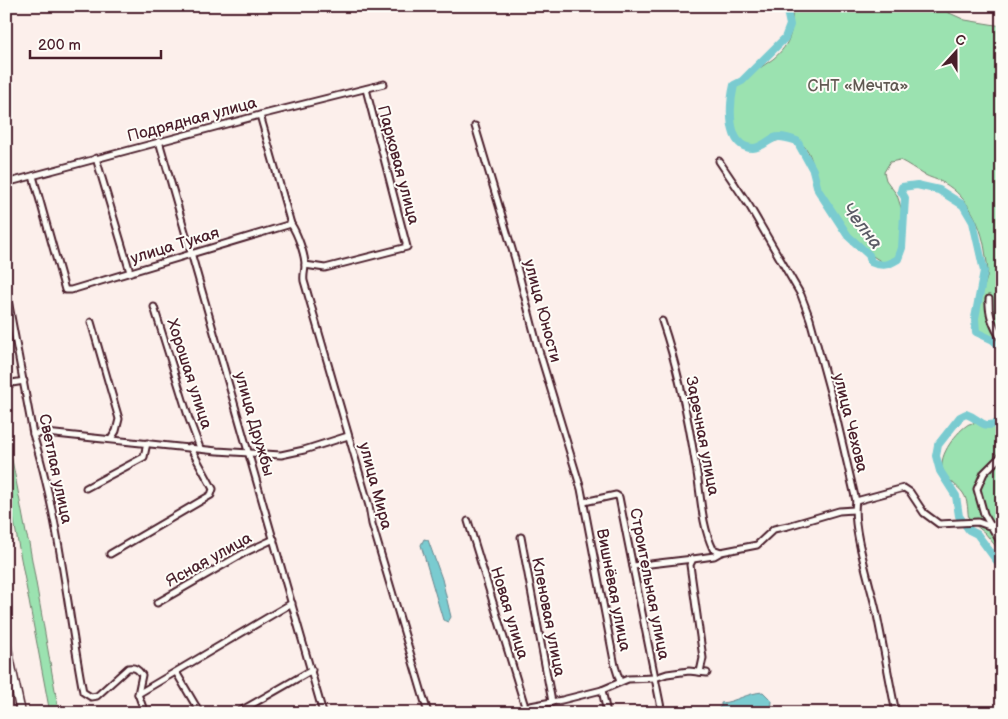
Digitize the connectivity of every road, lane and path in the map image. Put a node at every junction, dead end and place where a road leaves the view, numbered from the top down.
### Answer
1 (384, 84) dead end
2 (366, 89) junction
3 (260, 115) junction
4 (475, 126) dead end
5 (159, 141) junction
6 (96, 158) junction
7 (719, 161) dead end
8 (32, 176) junction
9 (6, 183) edge
10 (291, 224) junction
11 (192, 254) junction
12 (305, 265) junction
13 (130, 272) junction
14 (6, 289) edge
15 (989, 299) dead end
16 (154, 307) dead end
17 (662, 321) dead end
18 (91, 322) dead end
19 (1002, 340) edge
20 (24, 381) junction
21 (6, 384) edge
22 (33, 434) junction
23 (348, 436) junction
24 (111, 439) junction
25 (147, 442) junction
26 (190, 447) junction
27 (200, 448) junction
28 (250, 453) junction
29 (1002, 455) edge
30 (86, 488) dead end
31 (856, 501) junction
32 (584, 502) junction
33 (854, 510) junction
34 (468, 521) dead end
35 (1002, 525) edge
36 (990, 526) junction
37 (521, 537) dead end
38 (274, 539) junction
39 (1002, 545) edge
40 (721, 552) junction
41 (110, 554) dead end
42 (693, 559) junction
43 (633, 566) junction
44 (157, 603) dead end
45 (292, 603) junction
46 (6, 643) edge
47 (312, 670) junction
48 (176, 672) junction
49 (700, 672) junction
50 (708, 674) dead end
51 (655, 678) junction
52 (620, 682) junction
53 (602, 690) junction
54 (138, 694) junction
55 (552, 702) junction
56 (526, 710) edge
57 (21, 713) edge
58 (145, 713) edge
59 (200, 713) edge
60 (237, 713) edge
61 (323, 713) edge
62 (428, 713) edge
63 (607, 713) edge
64 (662, 713) edge
65 (896, 713) edge

1 - 2 street, Подрядная улица
2 - 3 street, Подрядная улица
2 - 12 street, Парковая улица
3 - 5 street, Подрядная улица
3 - 10 street, улица Мира
4 - 32 street, улица Юности
5 - 6 street, Подрядная улица
5 - 11 street, улица Дружбы
6 - 8 street, Подрядная улица
6 - 13 street
7 - 31 street, улица Чехова
8 - 9 street, Подрядная улица
8 - 13 street, улица Тукая
10 - 11 street, улица Тукая
10 - 12 street, улица Мира
11 - 13 street, улица Тукая
11 - 28 street, улица Дружбы
12 - 23 street, улица Мира
14 - 20 street, Светлая улица
15 - 19 street
16 - 27 street, Хорошая улица
17 - 40 street, Заречная улица
18 - 24 street
20 - 21 street
20 - 22 street, Светлая улица
22 - 24 street
22 - 54 street, Светлая улица
23 - 28 street
23 - 62 street, улица Мира
24 - 25 street
25 - 26 street
25 - 30 street
26 - 27 street
26 - 41 street
27 - 28 street
28 - 38 street, улица Дружбы
29 - 36 street
31 - 33 street, улица Чехова
31 - 36 street
32 - 43 street, Строительная улица
32 - 52 street, Вишнёвая улица
33 - 40 street
33 - 65 street, улица Чехова
34 - 56 street, Новая улица
35 - 36 street
36 - 39 street
37 - 55 street, Кленовая улица
38 - 44 street, Ясная улица
38 - 45 street, улица Дружбы
40 - 42 street
42 - 43 street
42 - 49 street
43 - 51 street, Строительная улица
45 - 47 street, улица Дружбы
45 - 48 street
46 - 57 main road
47 - 60 street
47 - 61 street, улица Дружбы
48 - 54 street
48 - 59 street
49 - 50 street
49 - 51 street
51 - 52 street
51 - 64 street, Строительная улица
52 - 53 street
53 - 55 street
53 - 63 street
54 - 58 street
55 - 56 street

